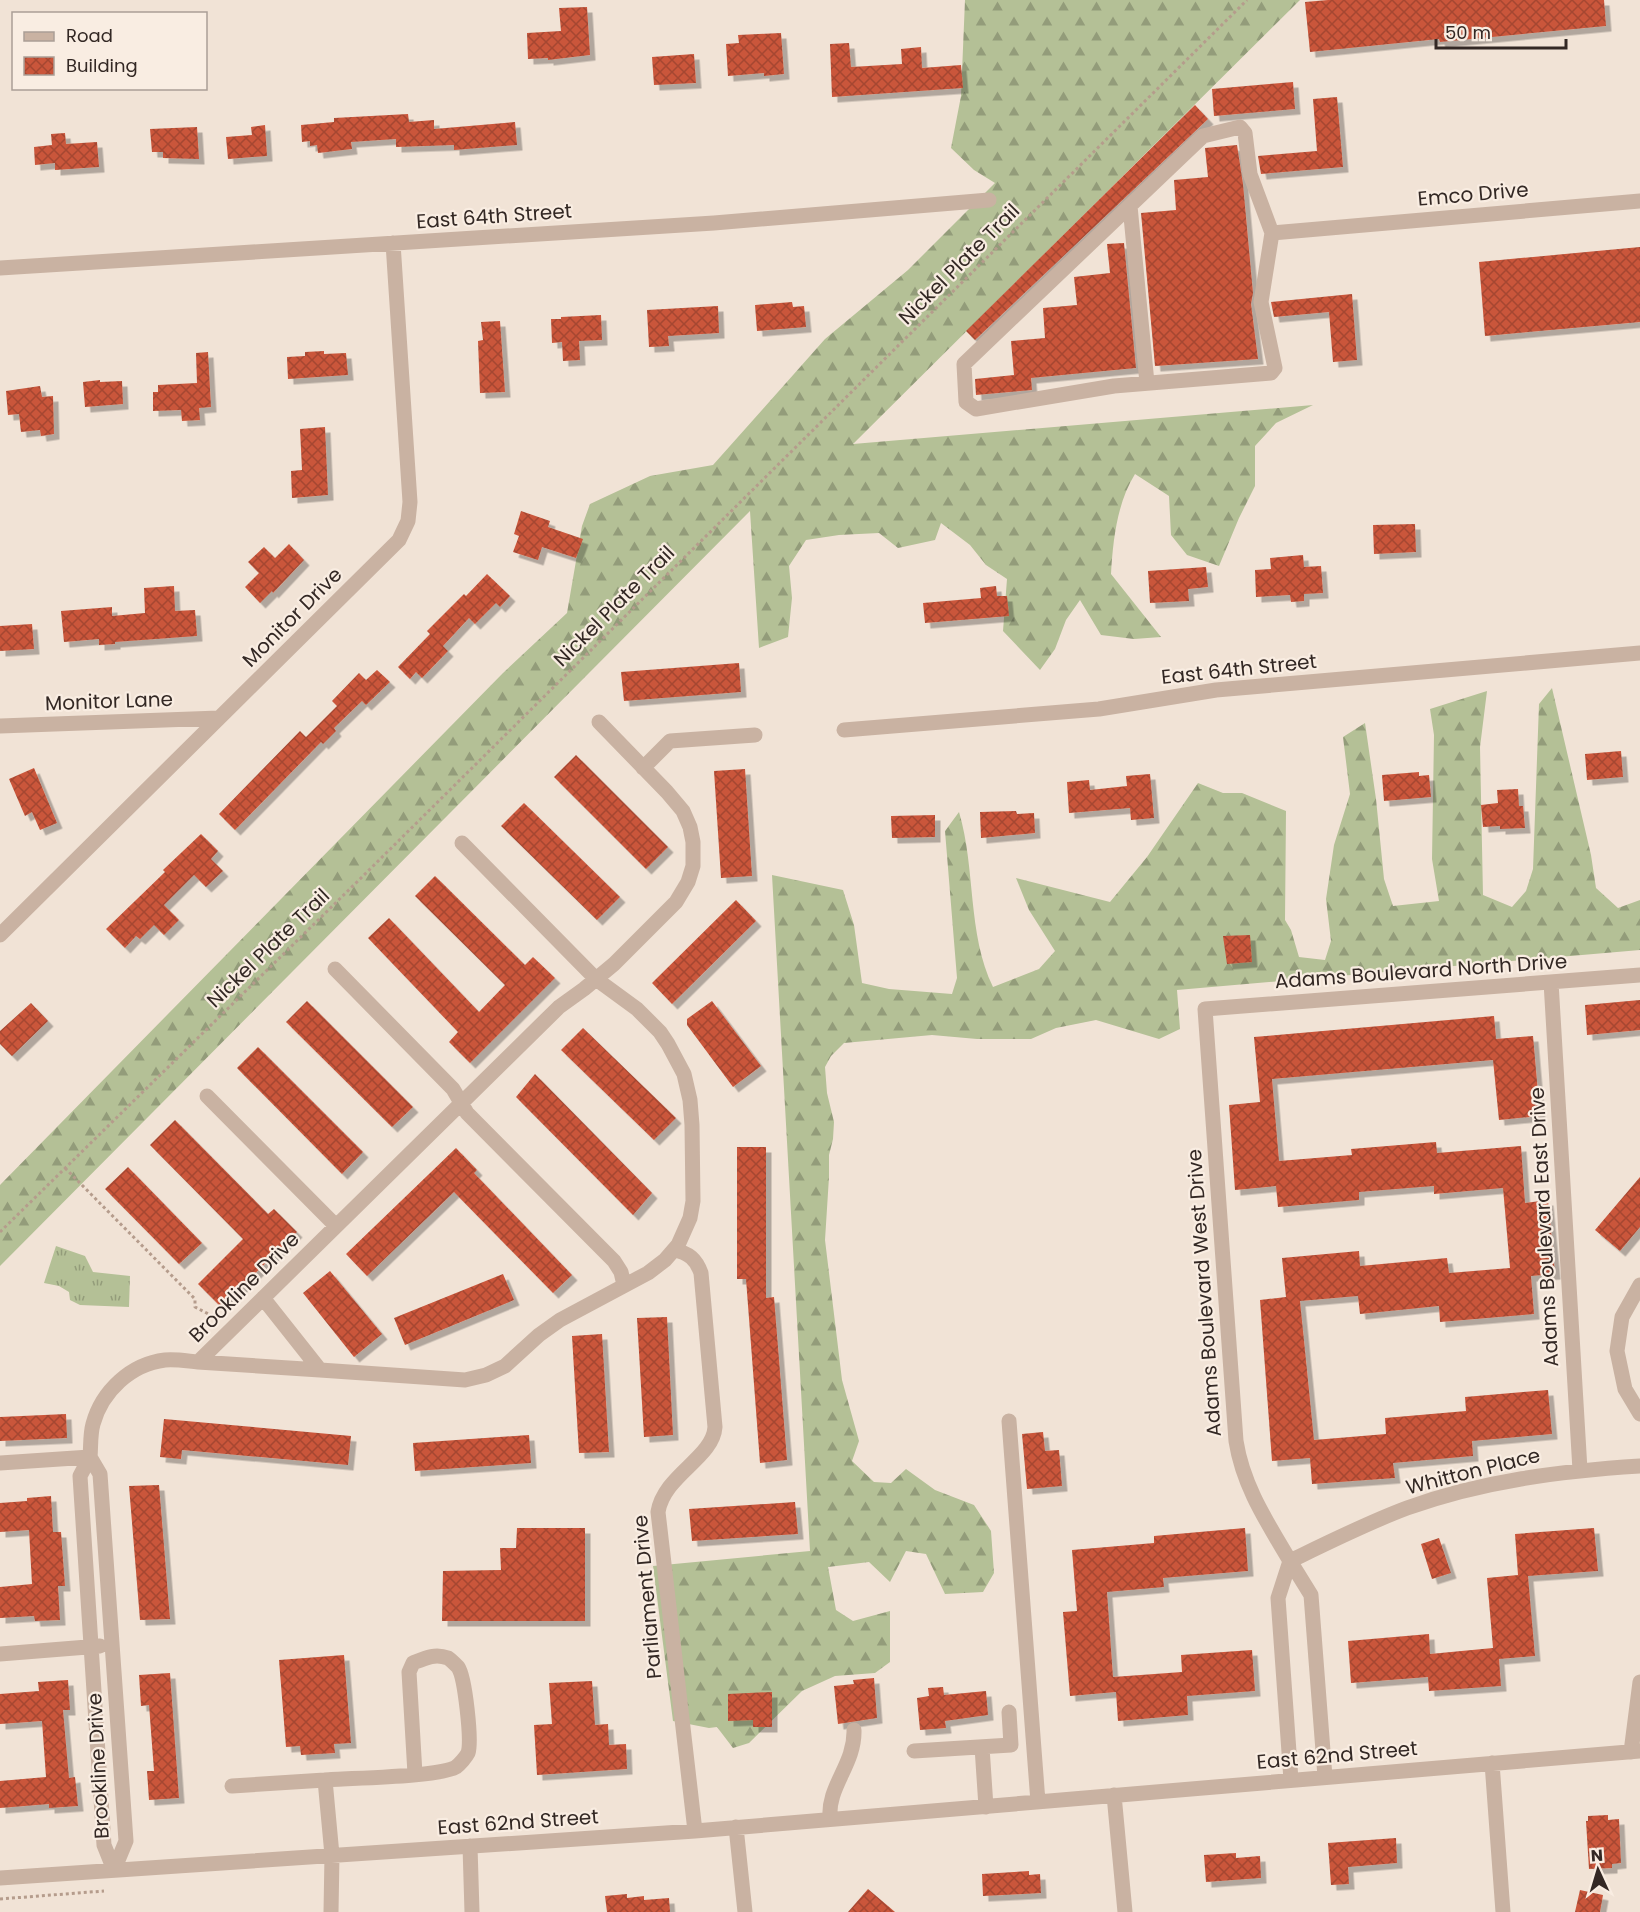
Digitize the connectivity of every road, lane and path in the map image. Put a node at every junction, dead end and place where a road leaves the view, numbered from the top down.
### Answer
1 (1246, 0) edge
2 (989, 200) dead end
3 (1640, 201) edge
4 (1130, 206) junction
5 (1272, 232) junction
6 (393, 243) junction
7 (0, 268) edge
8 (1147, 383) junction
9 (1640, 653) edge
10 (219, 718) junction
11 (599, 722) dead end
12 (0, 726) edge
13 (844, 730) dead end
14 (755, 735) dead end
15 (643, 768) junction
16 (462, 843) dead end
17 (0, 935) edge
18 (335, 969) dead end
19 (1640, 975) edge
20 (596, 979) junction
21 (1551, 982) junction
22 (1205, 1009) joint
23 (207, 1096) dead end
24 (461, 1103) junction
25 (65, 1168) junction
26 (336, 1226) junction
27 (0, 1232) edge
28 (674, 1250) junction
29 (624, 1285) junction
30 (1640, 1285) edge
31 (263, 1298) junction
32 (233, 1327) junction
33 (198, 1362) junction
34 (320, 1370) junction
35 (1640, 1414) edge
36 (1009, 1421) dead end
37 (90, 1456) junction
38 (0, 1463) edge
39 (1640, 1466) edge
40 (1580, 1470) junction
41 (1290, 1561) junction
42 (112, 1646) junction
43 (91, 1647) junction
44 (0, 1654) edge
45 (1640, 1682) edge
46 (1008, 1712) dead end
47 (854, 1730) dead end
48 (982, 1747) junction
49 (914, 1751) dead end
50 (1635, 1751) edge
51 (1492, 1763) junction
52 (415, 1774) junction
53 (1325, 1777) junction
54 (325, 1780) junction
55 (1291, 1780) junction
56 (232, 1786) dead end
57 (1114, 1795) junction
58 (1038, 1802) junction
59 (986, 1807) junction
60 (830, 1819) junction
61 (736, 1827) junction
62 (695, 1831) junction
63 (470, 1846) junction
64 (332, 1856) junction
65 (114, 1870) junction
66 (0, 1878) edge
67 (104, 1891) dead end
68 (0, 1899) edge
69 (332, 1912) edge
70 (472, 1912) edge
71 (745, 1912) edge
72 (1125, 1912) edge
73 (1503, 1912) edge

1 - 25 path, Nickel Plate Trail
2 - 6 street, East 64th Street
3 - 5 street, Emco Drive
4 - 5 street
4 - 8 street
4 - 8 street
5 - 8 street
6 - 7 street, East 64th Street
6 - 10 street, Monitor Drive
9 - 13 street, East 64th Street
10 - 12 street, Monitor Lane
10 - 17 street, Monitor Drive
11 - 15 street, Brookline Drive
14 - 15 street
15 - 20 street, Brookline Drive
16 - 20 street
18 - 24 street
19 - 21 street, Adams Boulevard North Drive
20 - 24 street, Brookline Drive
20 - 28 street
21 - 22 street, Adams Boulevard North Drive
21 - 40 street, Adams Boulevard East Drive
22 - 41 street, Adams Boulevard West Drive
23 - 26 street
24 - 26 street, Brookline Drive
24 - 29 street
25 - 27 path, Nickel Plate Trail
25 - 32 path
26 - 31 street, Brookline Drive
28 - 29 street
28 - 62 street, Parliament Drive
29 - 34 street
30 - 35 street
31 - 32 street, Brookline Drive
31 - 34 street
32 - 33 street, Brookline Drive
33 - 34 street
33 - 37 street, Brookline Drive
36 - 58 street
37 - 38 street
37 - 42 street, Brookline Drive
37 - 43 street, Brookline Drive
39 - 40 street, Whitton Place
40 - 41 street, Whitton Place
41 - 53 street, Adams Boulevard West Drive
41 - 55 street
42 - 43 street
42 - 65 street, Brookline Drive
43 - 44 street
43 - 65 street, Brookline Drive
45 - 50 street
46 - 48 street
47 - 60 street
48 - 49 street
48 - 59 street
50 - 51 street, East 62nd Street
51 - 53 street, East 62nd Street
51 - 73 street
52 - 52 street
52 - 54 street
53 - 55 street, East 62nd Street
54 - 56 street
54 - 64 street
55 - 57 street, East 62nd Street
57 - 58 street, East 62nd Street
57 - 72 street
58 - 59 street, East 62nd Street
59 - 60 street, East 62nd Street
60 - 61 street, East 62nd Street
61 - 62 street, East 62nd Street
61 - 71 street
62 - 63 street, East 62nd Street
63 - 64 street, East 62nd Street
63 - 70 street
64 - 65 street, East 62nd Street
64 - 69 street
65 - 66 street, East 62nd Street
67 - 68 path

